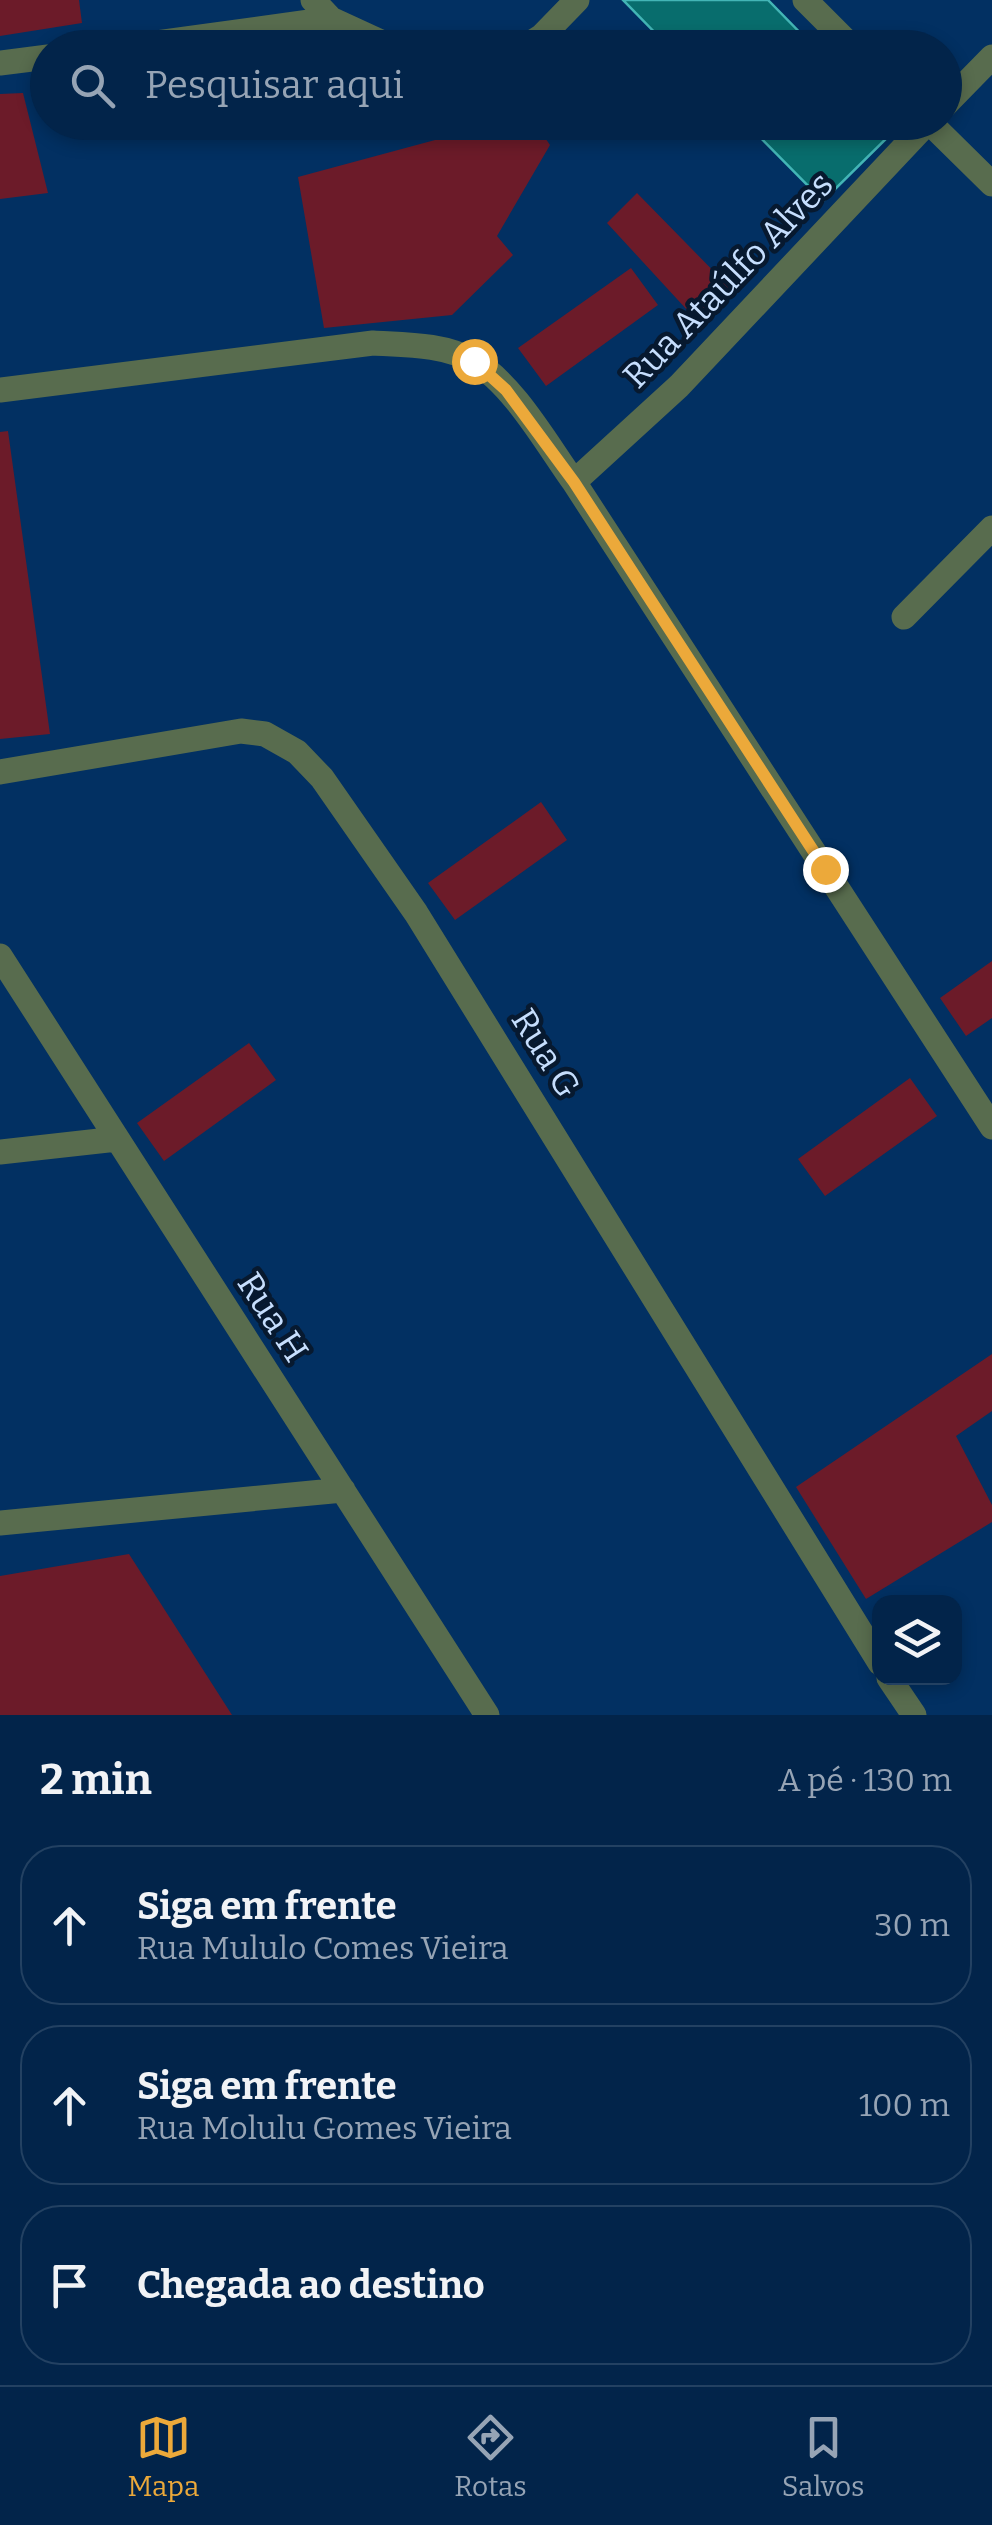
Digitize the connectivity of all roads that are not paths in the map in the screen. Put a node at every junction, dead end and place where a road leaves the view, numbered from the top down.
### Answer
1 (313, 0) edge
2 (577, 0) edge
3 (805, 0) edge
4 (331, 20) junction
5 (256, 30) edge
6 (354, 30) edge
7 (548, 30) edge
8 (835, 30) edge
9 (992, 58) edge
10 (30, 60) edge
11 (0, 64) edge
12 (962, 88) edge
13 (912, 140) edge
14 (947, 140) edge
15 (992, 184) edge
16 (0, 390) edge
17 (574, 482) junction
18 (992, 528) edge
19 (904, 618) dead end
20 (0, 772) edge
21 (0, 956) edge
22 (992, 1127) edge
23 (117, 1139) junction
24 (0, 1152) edge
25 (343, 1490) junction
26 (0, 1523) edge
27 (872, 1650) edge
28 (894, 1685) edge
29 (487, 1715) edge
30 (914, 1715) edge

1 - 4 street
2 - 7 street
3 - 8 street
4 - 5 street
4 - 6 street
9 - 12 street
10 - 11 street
13 - 17 street, Rua Ataúlfo Alves
14 - 15 street
16 - 17 street
17 - 22 street
18 - 19 street
20 - 27 street, Rua G
21 - 23 street, Rua H
23 - 24 street
23 - 25 street, Rua H
25 - 26 street
25 - 29 street, Rua H
28 - 30 street

